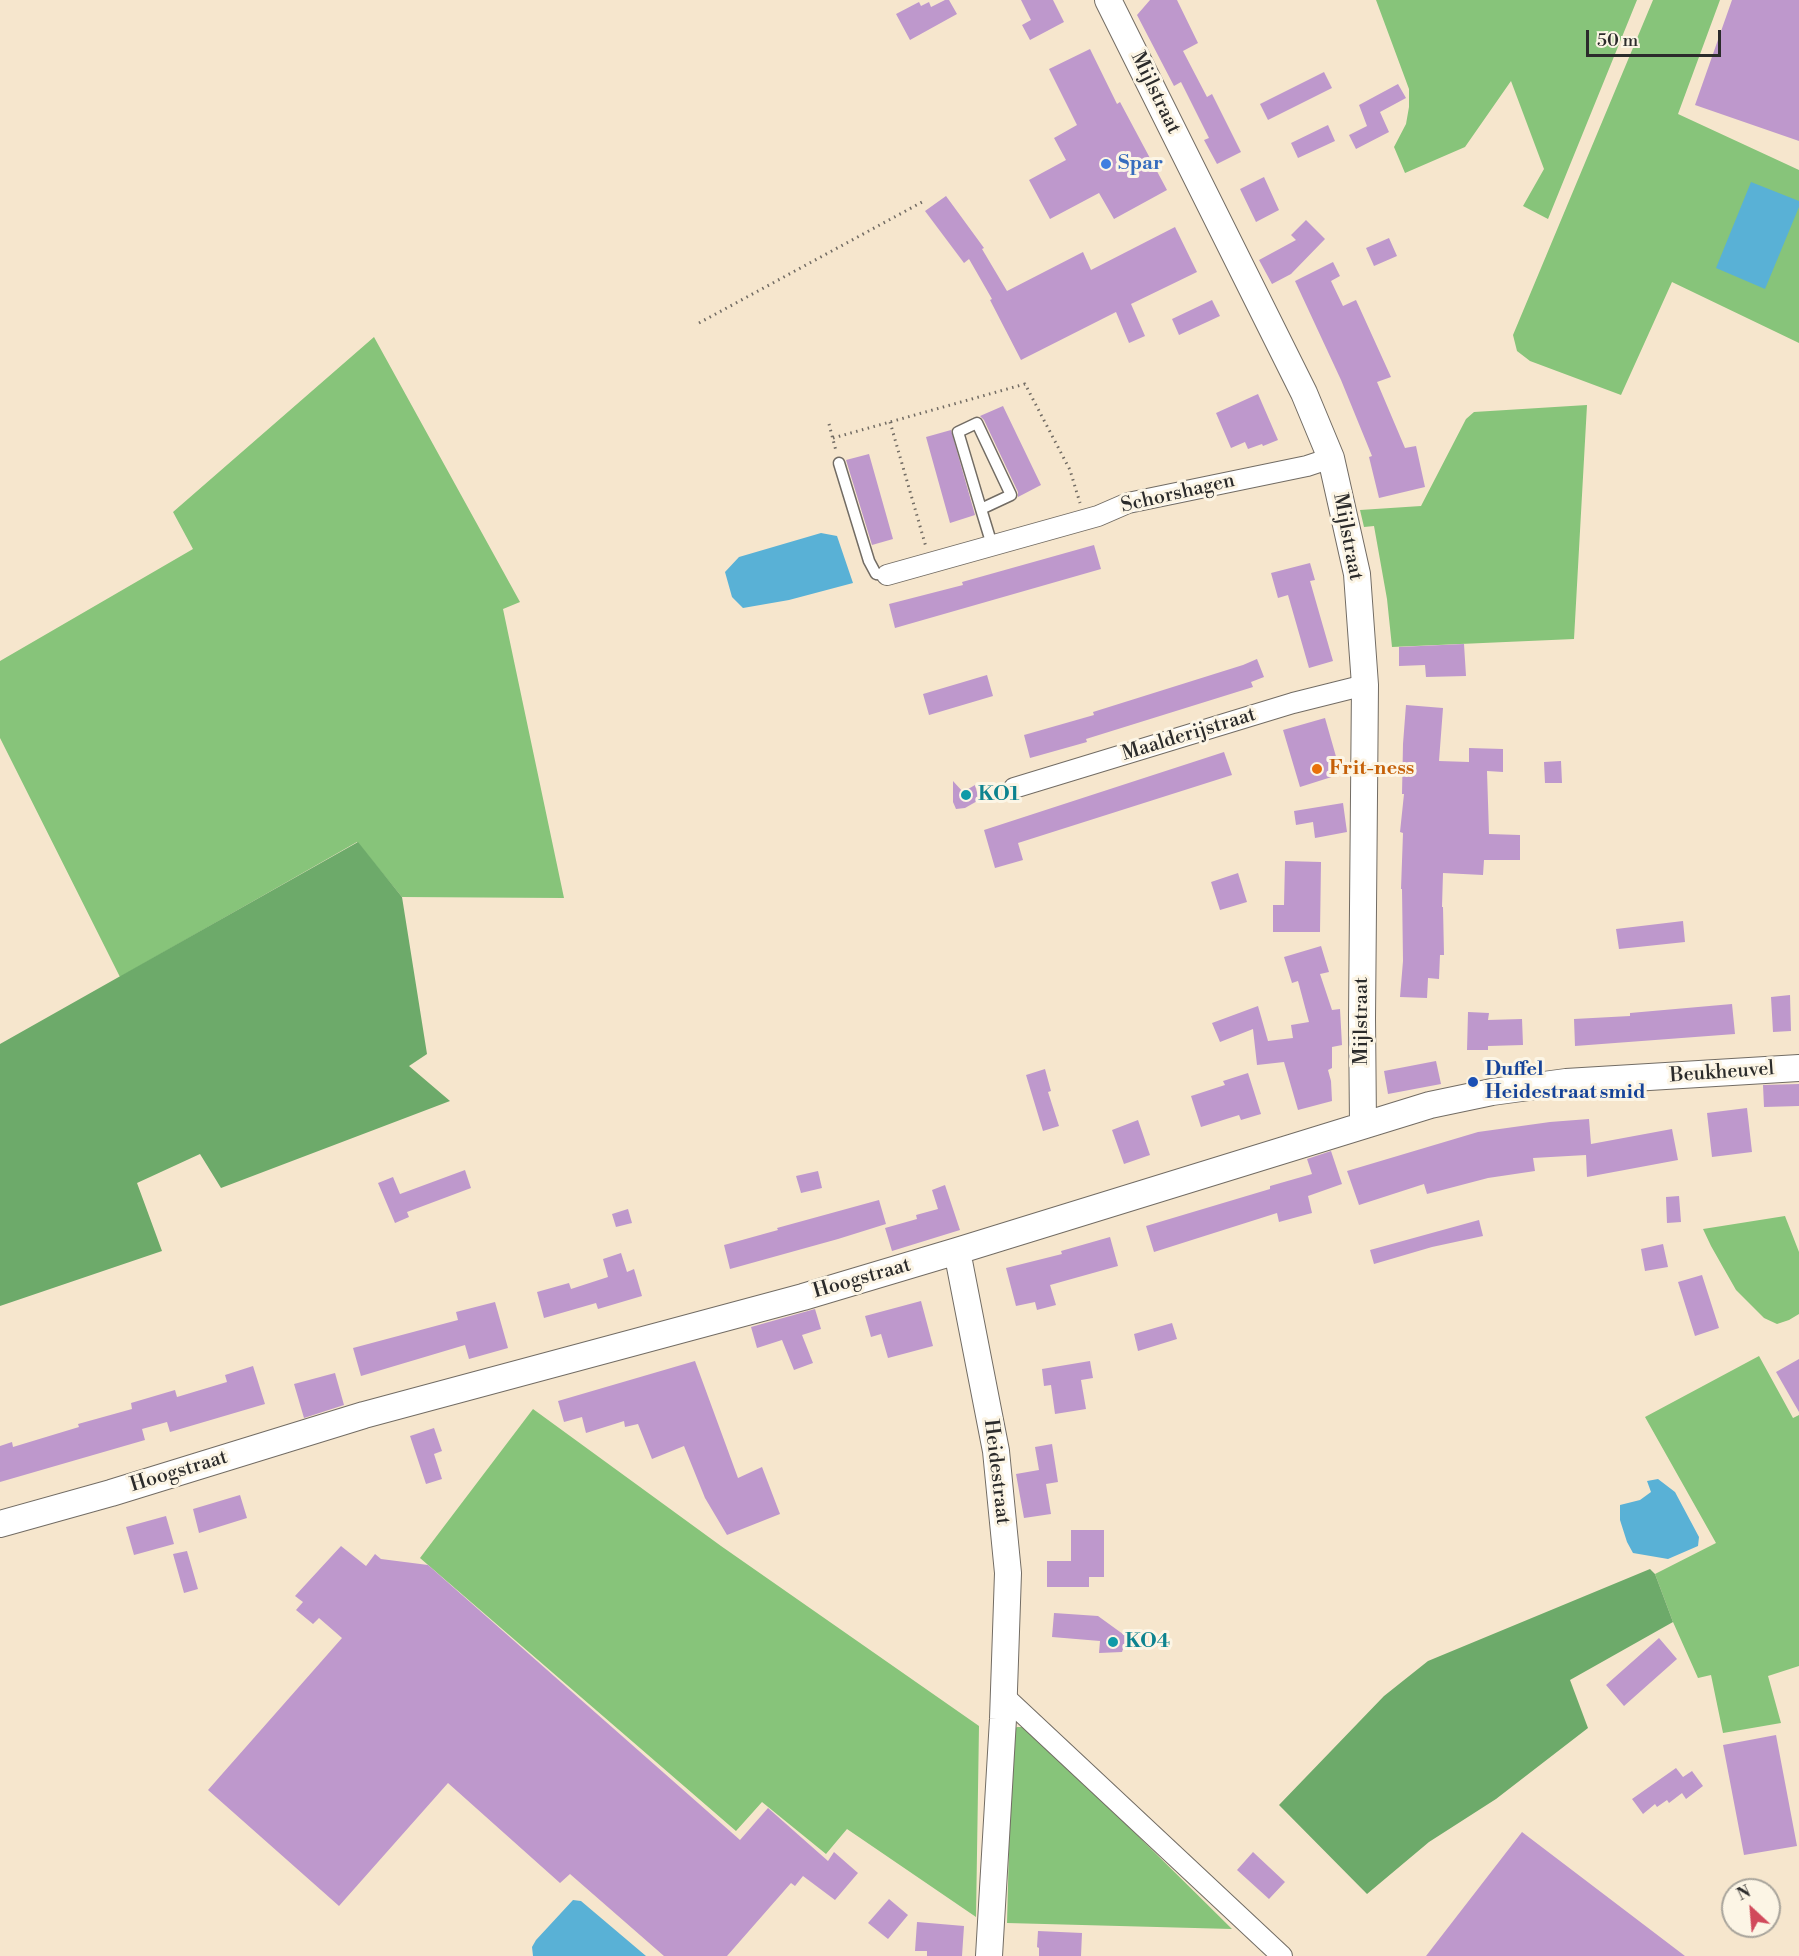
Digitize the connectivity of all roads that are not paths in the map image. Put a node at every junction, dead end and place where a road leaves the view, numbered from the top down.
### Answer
1 (1113, 2) edge
2 (1331, 458) junction
3 (839, 463) road end
4 (981, 509) junction
5 (992, 545) junction
6 (887, 575) joint
7 (1365, 685) junction
8 (1014, 788) dead end
9 (1799, 1068) edge
10 (1363, 1125) junction
11 (957, 1251) junction
12 (0, 1524) edge
13 (1004, 1696) junction
14 (990, 1956) edge
15 (1282, 1956) edge

1 - 2 street, Mijlstraat
2 - 5 street, Schorshagen
2 - 7 street, Mijlstraat
3 - 6 lane, Schorshagen
4 - 4 lane
4 - 5 lane
5 - 6 street, Schorshagen
7 - 8 street, Maalderijstraat
7 - 10 street, Mijlstraat
9 - 10 street, Beukheuvel
10 - 11 street, Hoogstraat
11 - 12 street, Hoogstraat
11 - 13 street, Heidestraat
13 - 14 street, Heidestraat
13 - 15 street

